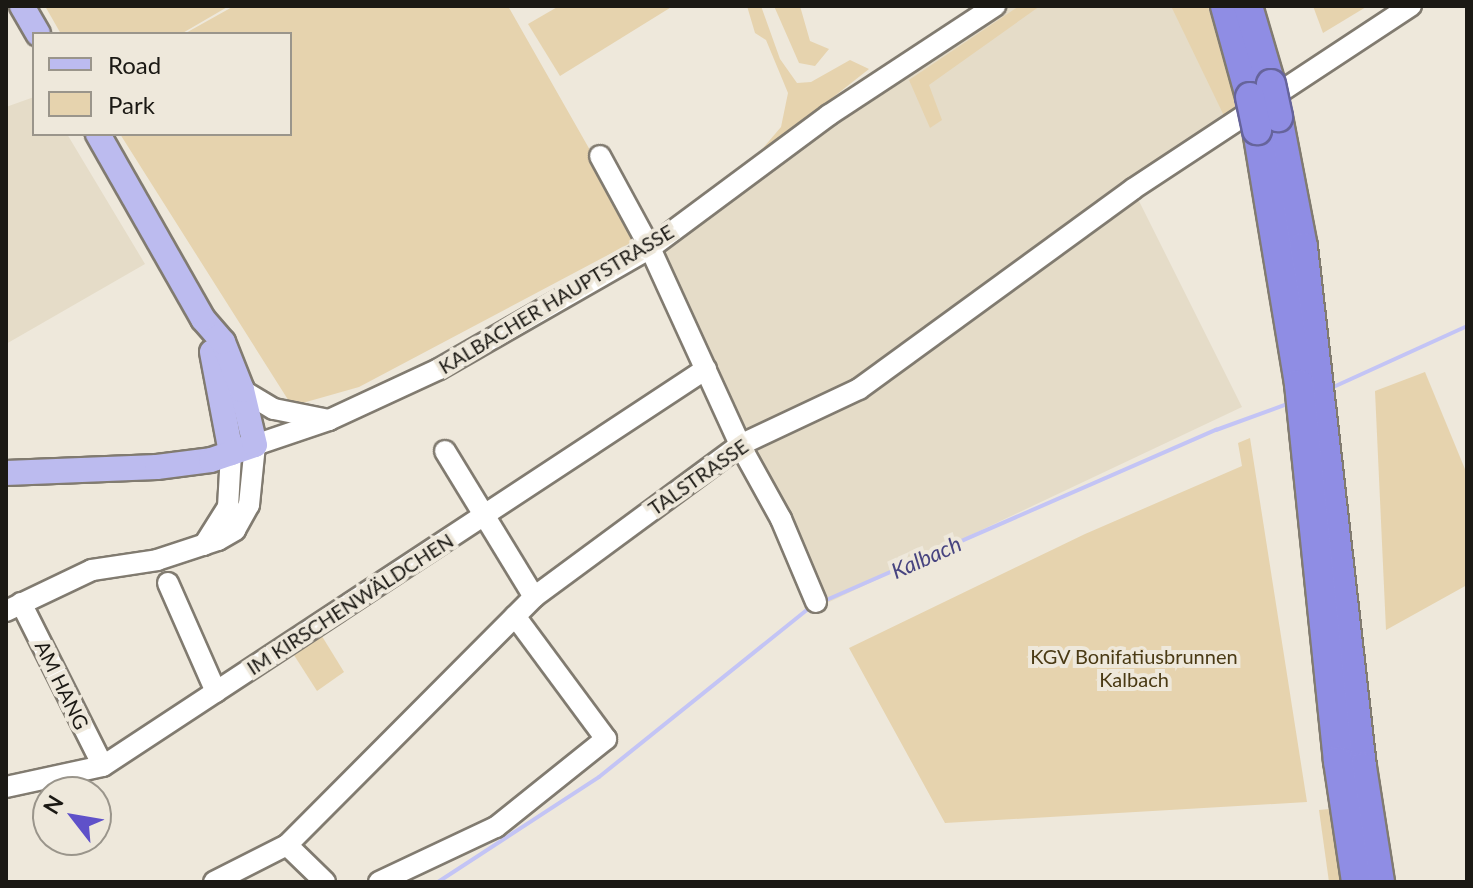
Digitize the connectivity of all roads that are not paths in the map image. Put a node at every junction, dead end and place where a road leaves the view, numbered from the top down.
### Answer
1 (22, 6) edge
2 (995, 6) edge
3 (1225, 6) edge
4 (1248, 6) edge
5 (1411, 6) edge
6 (37, 32) edge
7 (1260, 91) junction
8 (99, 136) edge
9 (600, 156) dead end
10 (650, 248) junction
11 (203, 319) junction
12 (706, 369) junction
13 (242, 390) junction
14 (1313, 416) junction
15 (329, 420) junction
16 (255, 445) junction
17 (740, 445) junction
18 (445, 451) dead end
19 (231, 453) junction
20 (6, 473) edge
21 (485, 517) junction
22 (204, 545) junction
23 (168, 583) dead end
24 (534, 597) junction
25 (816, 602) dead end
26 (14, 607) edge
27 (515, 616) junction
28 (216, 692) junction
29 (103, 766) junction
30 (6, 787) edge
31 (287, 845) junction
32 (214, 882) edge
33 (325, 882) edge
34 (379, 882) edge
35 (1356, 882) edge
36 (1380, 882) edge

1 - 6 main road
2 - 10 street, KALBACHER HAUPTSTRASSE
3 - 7 highway
4 - 7 highway
5 - 17 street, TALSTRASSE
7 - 14 highway, bridge
8 - 11 main road
9 - 10 street
10 - 12 street
10 - 15 street, KALBACHER HAUPTSTRASSE
11 - 13 main road
11 - 19 main road
12 - 17 street
12 - 21 street, IM KIRSCHENWÄLDCHEN
13 - 15 street
13 - 16 main road
14 - 35 highway
14 - 36 highway
15 - 16 street, KALBACHER HAUPTSTRASSE
16 - 19 main road, KALBACHER HAUPTSTRASSE
16 - 22 street
17 - 24 street, TALSTRASSE
17 - 25 street
18 - 21 street
19 - 20 main road, KALBACHER HAUPTSTRASSE
19 - 22 street
21 - 24 street
21 - 28 street, IM KIRSCHENWÄLDCHEN
22 - 26 street
23 - 28 street
24 - 27 street, TALSTRASSE
26 - 29 street, AM HANG
27 - 31 street, TALSTRASSE
27 - 34 street
28 - 29 street, IM KIRSCHENWÄLDCHEN
29 - 30 street, IM KIRSCHENWÄLDCHEN
31 - 32 street, TALSTRASSE
31 - 33 street

